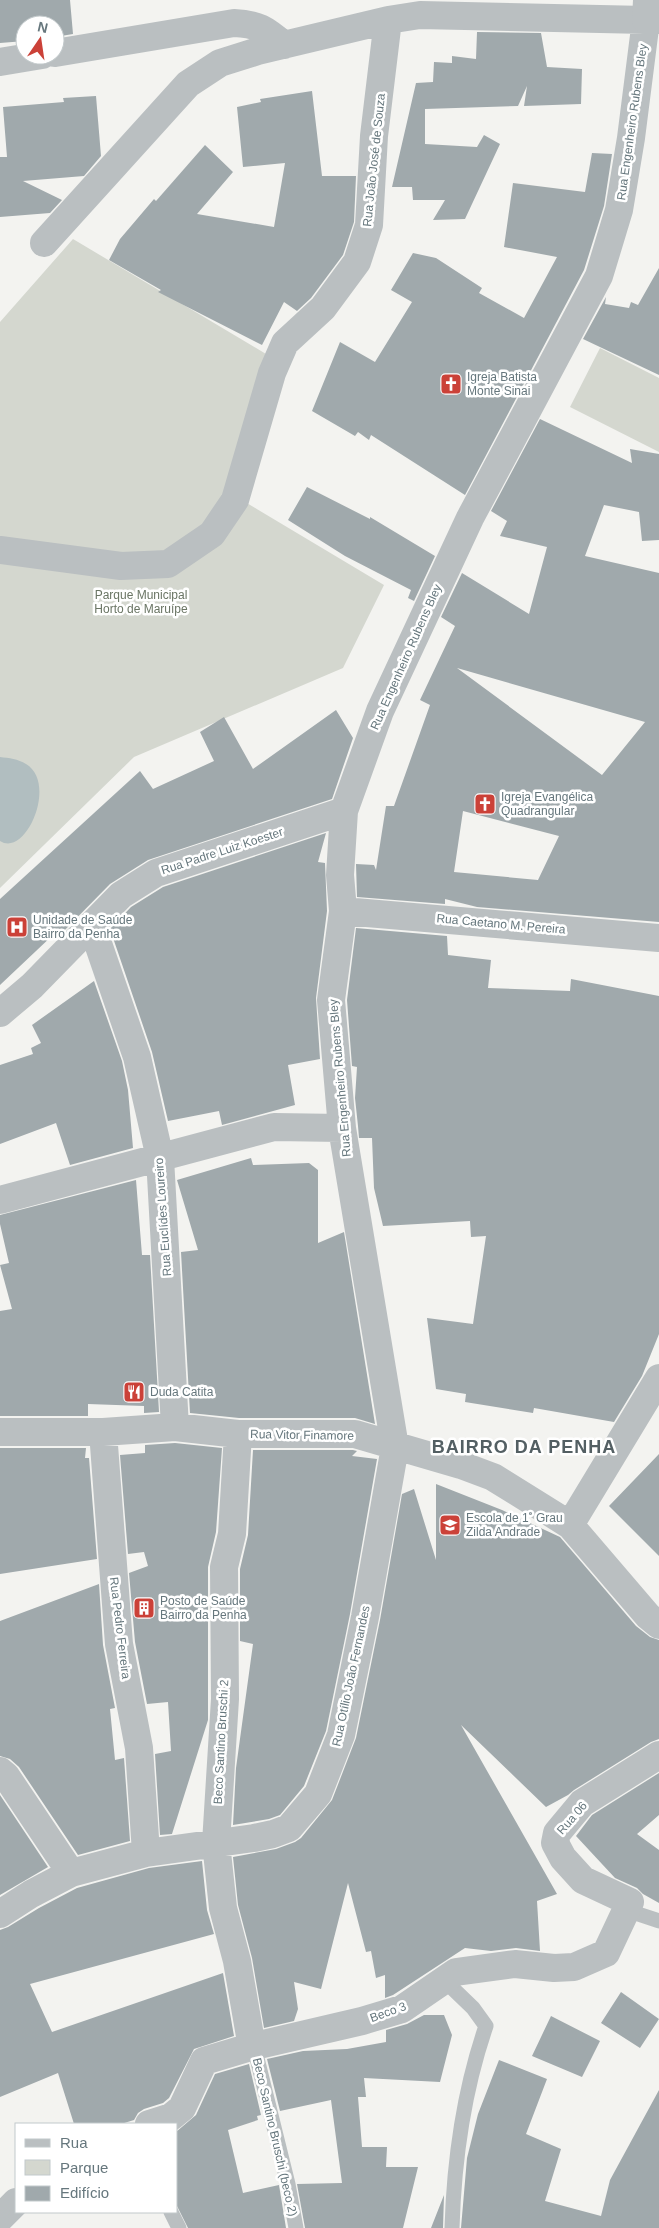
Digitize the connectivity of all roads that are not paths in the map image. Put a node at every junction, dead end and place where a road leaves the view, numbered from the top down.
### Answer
1 (456, 9) edge
2 (651, 13) edge
3 (388, 20) junction
4 (284, 45) junction
5 (65, 51) edge
6 (15, 60) edge
7 (0, 62) edge
8 (44, 242) dead end
9 (0, 550) edge
10 (344, 811) junction
11 (343, 911) junction
12 (92, 926) junction
13 (659, 938) edge
14 (0, 1013) edge
15 (342, 1128) junction
16 (160, 1158) junction
17 (0, 1200) edge
18 (658, 1383) edge
19 (175, 1427) junction
20 (0, 1432) edge
21 (103, 1432) junction
22 (238, 1434) junction
23 (395, 1447) junction
24 (570, 1525) junction
25 (655, 1617) edge
26 (659, 1754) edge
27 (0, 1771) edge
28 (216, 1843) junction
29 (146, 1853) junction
30 (71, 1873) junction
31 (626, 1910) junction
32 (0, 1914) edge
33 (659, 1921) edge
34 (444, 1980) junction
35 (254, 2046) junction
36 (152, 2123) edge
37 (15, 2203) edge
38 (172, 2213) edge
39 (0, 2218) edge
40 (179, 2228) edge
41 (296, 2228) edge
42 (452, 2228) edge

1 - 2 street
1 - 3 street
2 - 10 street, Rua Engenheiro Rubens Bley
3 - 4 street
3 - 9 street, Rua João José de Souza
4 - 5 street
4 - 8 street
6 - 7 street
10 - 11 street, Rua Engenheiro Rubens Bley
10 - 12 street, Rua Padre Luiz Koester
11 - 13 street, Rua Caetano M. Pereira
11 - 15 street, Rua Engenheiro Rubens Bley
12 - 14 street, Rua Padre Luiz Koester
12 - 16 street, Rua Euclídes Loureiro
15 - 16 street
15 - 23 street, Rua Engenheiro Rubens Bley
16 - 17 street
16 - 19 street, Rua Euclídes Loureiro
18 - 24 street
19 - 21 street, Rua Vitor Finamore
19 - 22 street, Rua Vitor Finamore
20 - 21 street, Rua Vitor Finamore
21 - 29 street, Rua Pedro Ferreira
22 - 23 street, Rua Vitor Finamore
22 - 28 street, Beco Santino Bruschi 2
23 - 24 street, Rua Vitor Finamore
23 - 28 street, Rua Otílio João Fernandes
24 - 25 street, Rua Vitor Finamore
26 - 31 street, Rua 06
27 - 30 street
28 - 29 street, Rua Otílio João Fernandes
28 - 35 street, Beco Santino Bruschi 2
29 - 30 street, Rua Otílio João Fernandes
30 - 32 street, Rua Otílio João Fernandes
31 - 33 lane
31 - 34 street, Beco 3
34 - 35 street, Beco 3
34 - 42 lane
35 - 36 street, Beco 3
35 - 41 lane, Beco Santino Bruschi (beco 2)
37 - 39 street
38 - 40 lane

